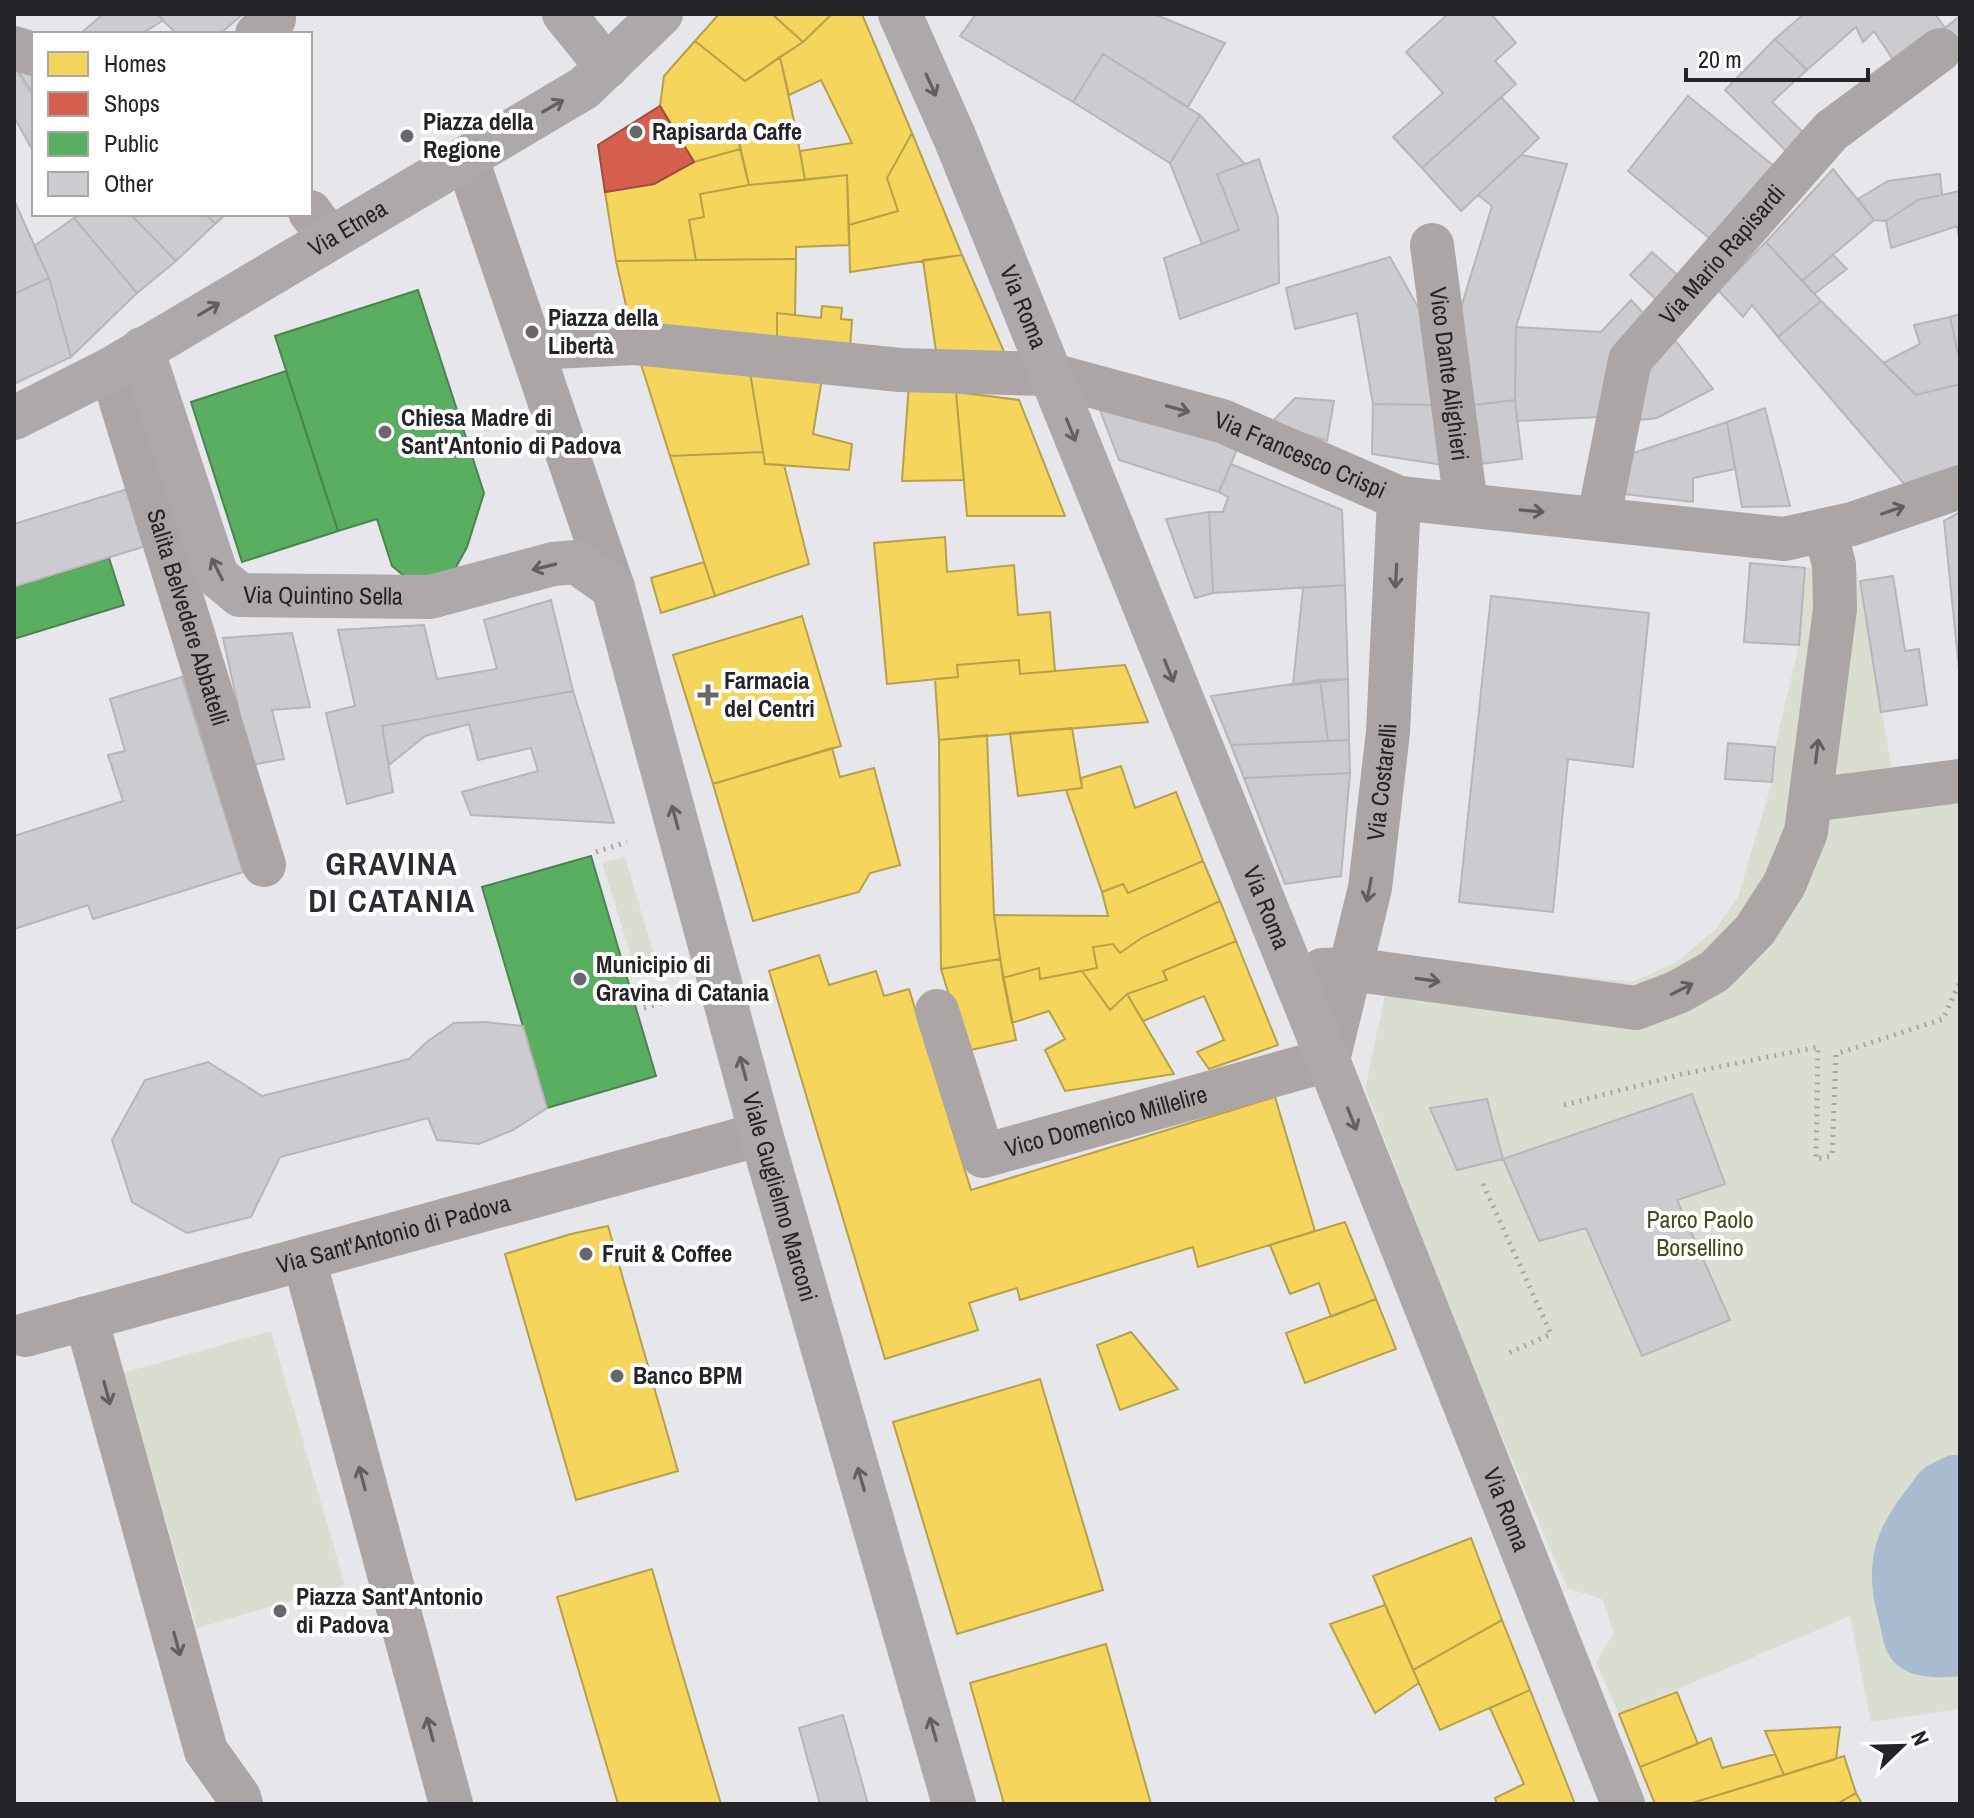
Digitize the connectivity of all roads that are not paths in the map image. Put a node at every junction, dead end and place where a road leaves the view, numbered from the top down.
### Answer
1 (270, 14) edge
2 (564, 14) edge
3 (661, 14) edge
4 (900, 14) edge
5 (259, 32) edge
6 (1940, 50) dead end
7 (607, 67) junction
8 (467, 159) junction
9 (319, 225) edge
10 (1432, 245) dead end
11 (531, 348) junction
12 (126, 359) junction
13 (1048, 374) junction
14 (14, 418) edge
15 (1960, 487) edge
16 (1399, 498) junction
17 (1466, 505) junction
18 (1599, 517) junction
19 (1825, 530) junction
20 (613, 588) junction
21 (1960, 781) edge
22 (1811, 800) junction
23 (264, 865) dead end
24 (1350, 969) junction
25 (1292, 971) junction
26 (937, 1011) dead end
27 (1328, 1060) junction
28 (761, 1134) junction
29 (304, 1259) junction
30 (86, 1318) junction
31 (25, 1335) dead end
32 (241, 1804) edge
33 (451, 1804) edge
34 (954, 1804) edge
35 (1623, 1804) edge

1 - 5 street
2 - 7 main road
3 - 7 main road, Via Etnea
4 -> 13 main road, Via Roma
6 - 18 street, Via Mario Rapisardi
8 -> 7 main road, Via Etnea
8 - 9 main road, Via Etnea
8 - 11 street
12 -> 9 main road, Via Etnea
10 - 17 street, Vico Dante Alighieri
11 - 13 street, Via Francesco Crispi
11 - 20 street
12 - 14 main road, Via Etnea
20 -> 12 main road, Via Quintino Sella
12 - 23 street, Salita Belvedere Abbatelli
13 -> 16 street, Via Francesco Crispi
13 -> 25 main road, Via Roma
19 -> 15 street, Via Francesco Crispi
16 - 17 street, Via Francesco Crispi
16 -> 24 street, Via Costarelli
17 -> 18 street, Via Francesco Crispi
18 - 19 street, Via Francesco Crispi
22 -> 19 street
28 -> 20 main road, Viale Guglielmo Marconi
21 - 22 street
24 -> 22 street
24 - 25 street
24 - 27 street, Via Costarelli
25 - 27 main road, Via Roma
26 - 27 street, Vico Domenico Millelire
27 -> 35 main road, Via Roma
28 - 29 street, Via Sant'Antonio di Padova
34 -> 28 main road, Viale Guglielmo Marconi
29 - 30 street, Via Sant'Antonio di Padova
33 -> 29 street
30 - 31 street, Via Sant'Antonio di Padova
30 -> 32 street

